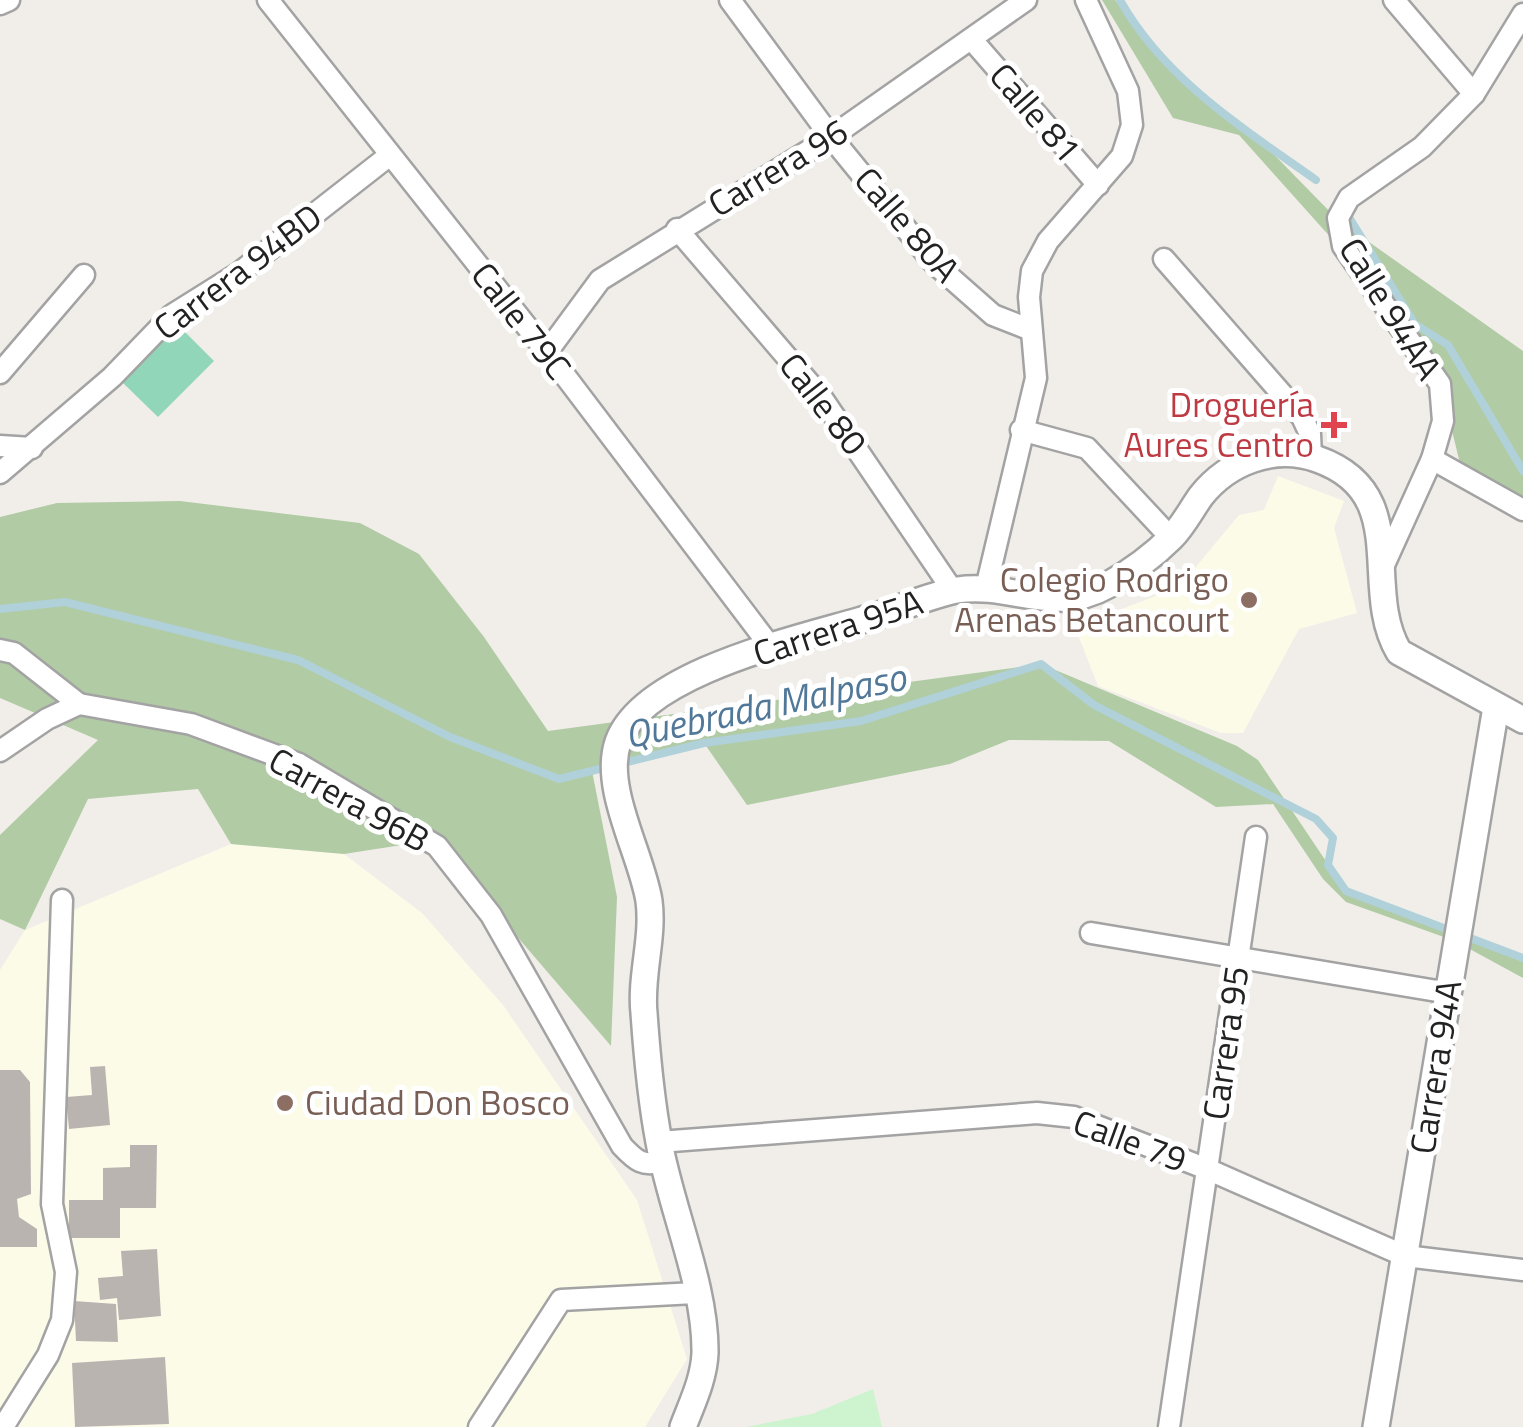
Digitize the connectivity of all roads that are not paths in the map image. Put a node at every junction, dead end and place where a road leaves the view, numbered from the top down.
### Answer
1 (9, 0) edge
2 (268, 0) edge
3 (730, 0) edge
4 (1026, 0) edge
5 (1086, 0) edge
6 (1394, 0) edge
7 (0, 4) edge
8 (1523, 14) edge
9 (973, 41) junction
10 (1474, 94) junction
11 (831, 137) junction
12 (390, 155) junction
13 (1098, 185) junction
14 (676, 229) junction
15 (1164, 258) dead end
16 (84, 275) dead end
17 (1031, 330) junction
18 (547, 352) junction
19 (0, 373) edge
20 (1021, 430) junction
21 (0, 446) edge
22 (32, 448) junction
23 (1312, 456) junction
24 (1432, 459) junction
25 (0, 472) edge
26 (1523, 510) edge
27 (1171, 538) junction
28 (1383, 567) junction
29 (986, 588) junction
30 (953, 591) junction
31 (770, 646) junction
32 (0, 650) edge
33 (79, 704) junction
34 (1496, 707) junction
35 (1523, 720) edge
36 (0, 752) edge
37 (1256, 837) dead end
38 (62, 900) dead end
39 (1091, 933) dead end
40 (1239, 955) junction
41 (1449, 993) junction
42 (661, 1152) junction
43 (1208, 1168) junction
44 (1405, 1256) junction
45 (1523, 1270) edge
46 (695, 1292) junction
47 (4, 1427) edge
48 (479, 1427) edge
49 (683, 1427) edge
50 (1169, 1427) edge
51 (1376, 1427) edge

1 - 7 street
2 - 12 street, Calle 79C
3 - 11 street, Calle 80A
4 - 9 street, Carrera 96
5 - 13 street
6 - 10 street
8 - 10 street
9 - 11 street, Carrera 96
9 - 13 street, Calle 81
10 - 24 street, Calle 94AA
11 - 14 street, Carrera 96
11 - 17 street, Calle 80A
12 - 18 street, Calle 79C
12 - 22 street, Carrera 94BD
13 - 17 street
14 - 18 street, Carrera 96
14 - 30 street, Calle 80
15 - 23 street
16 - 19 street
17 - 20 street
18 - 31 street, Calle 79C
20 - 27 street
20 - 29 street
21 - 22 street
22 - 25 street, Carrera 94BD
23 - 27 street, Carrera 95A
23 - 28 street
24 - 26 street
24 - 28 street, Calle 94AA
27 - 29 street, Carrera 95A
28 - 34 street
29 - 30 street, Carrera 95A
30 - 31 street, Carrera 95A
31 - 42 street, Carrera 95A
32 - 33 street
33 - 36 street
33 - 42 street, Carrera 96B
34 - 35 street
34 - 41 street, Carrera 94A
37 - 40 street, Carrera 95
38 - 47 street
39 - 40 street
40 - 41 street
40 - 43 street, Carrera 95
41 - 44 street, Carrera 94A
42 - 43 street, Calle 79
42 - 46 street, Carrera 95A
43 - 44 street, Calle 79
43 - 50 street, Carrera 95
44 - 45 street, Calle 79
44 - 51 street, Carrera 94A
46 - 48 street
46 - 49 street, Carrera 95A

